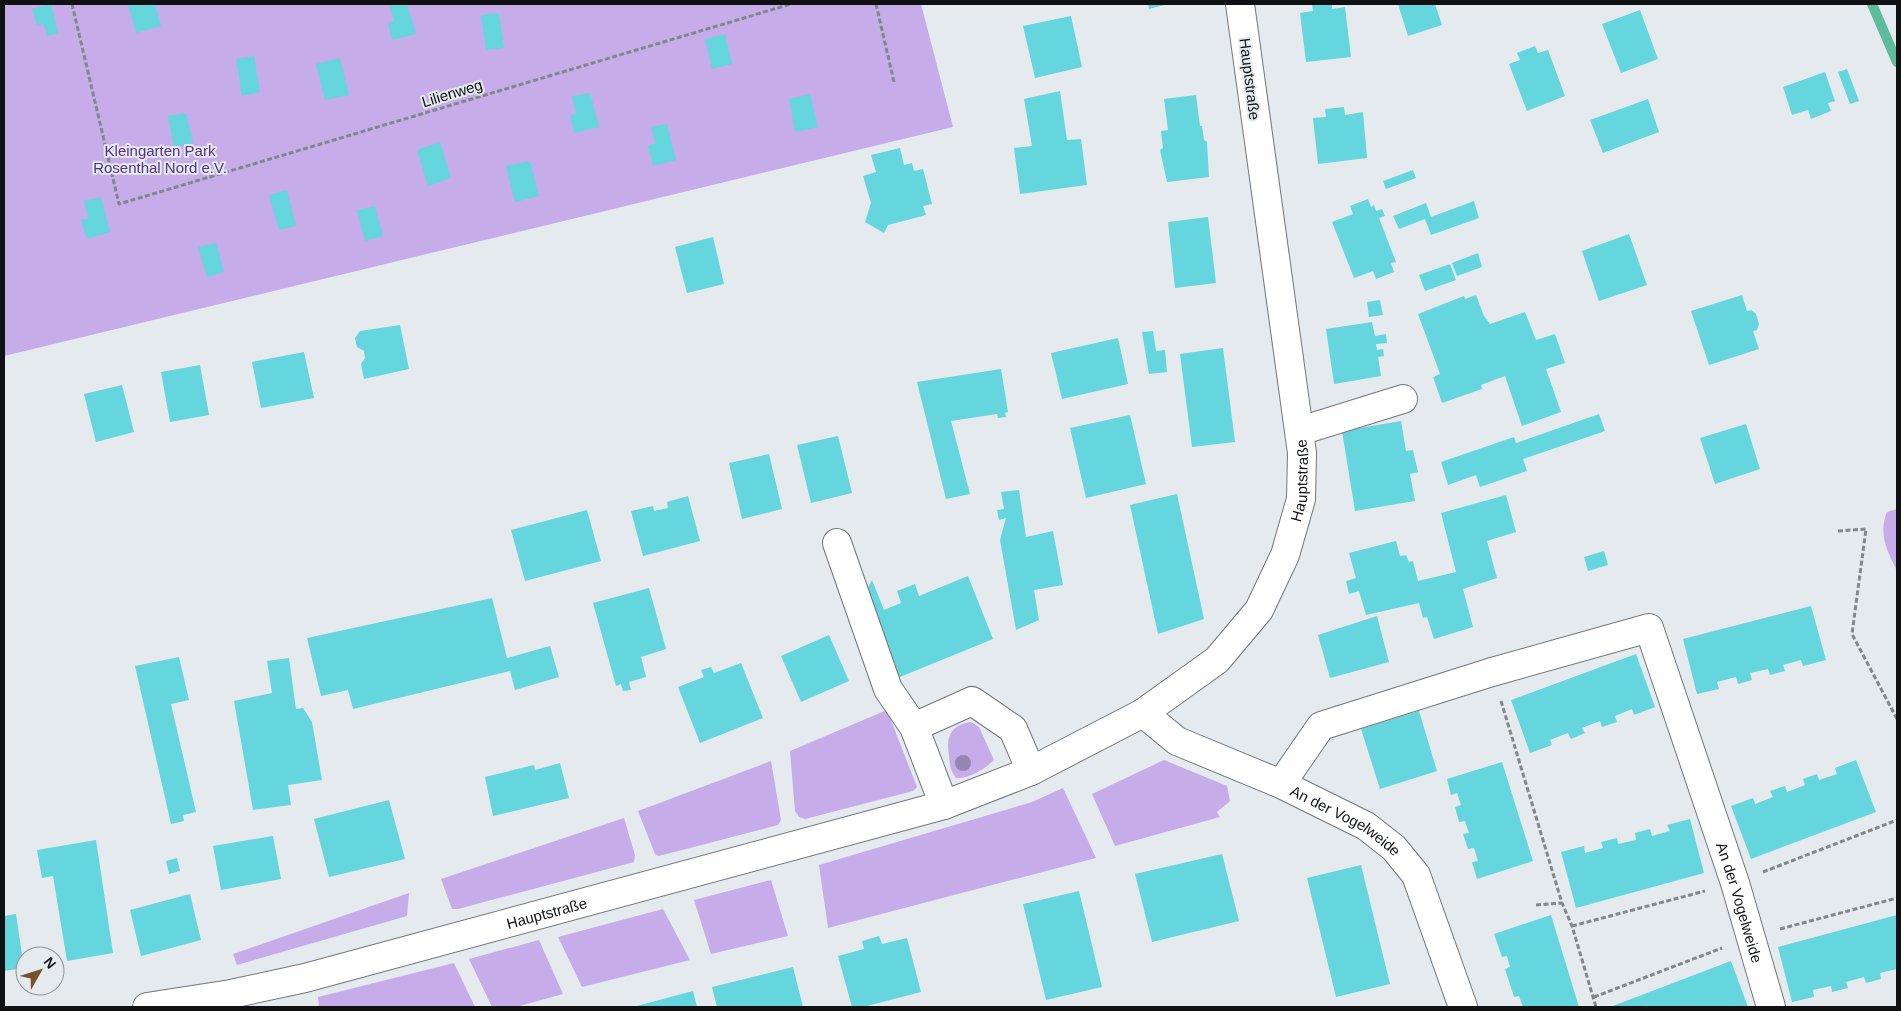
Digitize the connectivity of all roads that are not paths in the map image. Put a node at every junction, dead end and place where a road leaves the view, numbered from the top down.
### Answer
1 (1240, 4) edge
2 (1403, 399) dead end
3 (1300, 431) junction
4 (837, 543) dead end
5 (1142, 713) junction
6 (914, 727) junction
7 (1031, 771) junction
8 (1281, 784) junction
9 (944, 805) junction
10 (147, 1007) edge
11 (1463, 1007) edge
12 (1771, 1007) edge

1 - 3 street, Hauptstraße
2 - 3 street
3 - 5 street, Hauptstraße
4 - 6 street
5 - 7 street, Hauptstraße
5 - 8 street, An der Vogelweide
6 - 7 street
6 - 9 street
7 - 9 street, Hauptstraße
8 - 11 street, An der Vogelweide
8 - 12 street, An der Vogelweide
9 - 10 street, Hauptstraße

